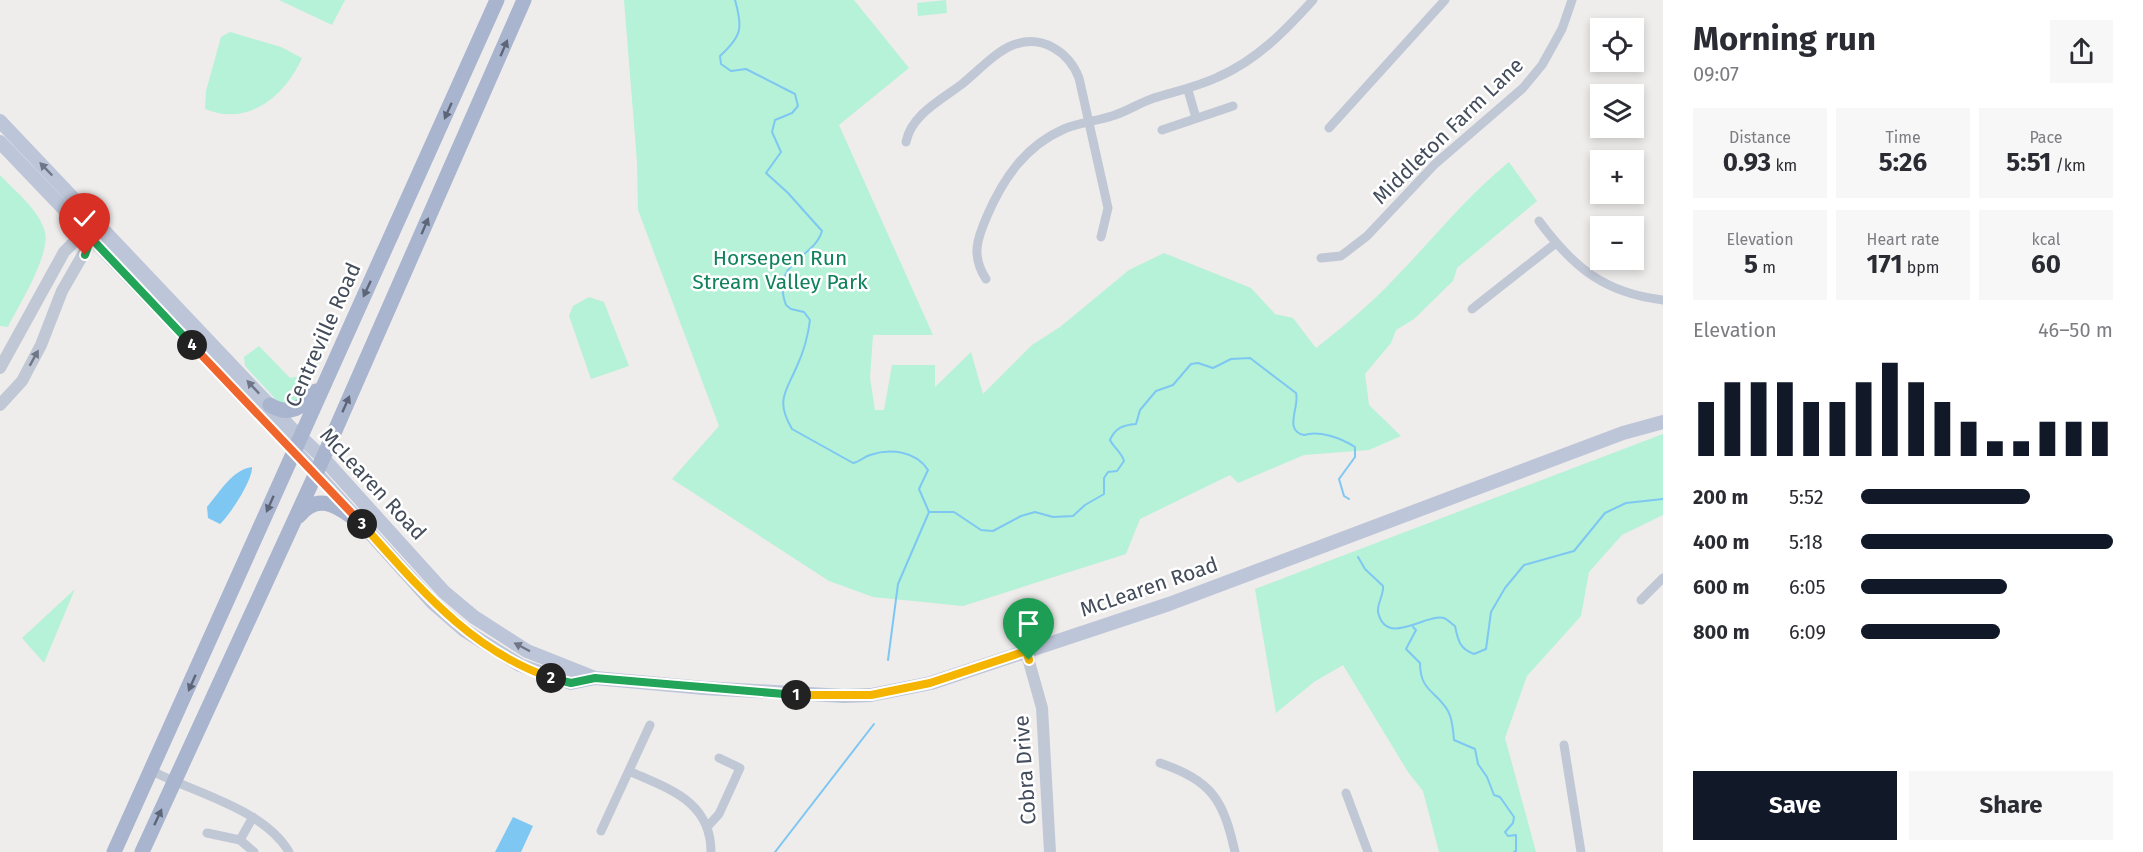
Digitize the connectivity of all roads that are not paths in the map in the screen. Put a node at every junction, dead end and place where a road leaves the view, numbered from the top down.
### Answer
1 (497, 0) edge
2 (524, 0) edge
3 (1313, 0) edge
4 (1445, 0) edge
5 (1572, 0) edge
6 (1188, 90) junction
7 (1233, 106) dead end
8 (1196, 118) junction
9 (0, 121) edge
10 (1089, 122) junction
11 (1329, 128) dead end
12 (1162, 130) dead end
13 (0, 142) edge
14 (906, 142) dead end
15 (1539, 221) dead end
16 (101, 226) junction
17 (1101, 237) dead end
18 (91, 238) junction
19 (1556, 243) junction
20 (1321, 258) dead end
21 (986, 279) dead end
22 (1663, 300) edge
23 (1472, 309) dead end
24 (0, 368) edge
25 (326, 377) junction
26 (0, 405) edge
27 (270, 405) junction
28 (1663, 422) edge
29 (297, 444) junction
30 (323, 458) junction
31 (316, 473) junction
32 (292, 525) junction
33 (362, 525) junction
34 (1663, 578) edge
35 (1641, 600) dead end
36 (1026, 651) junction
37 (595, 678) junction
38 (650, 725) dead end
39 (1564, 745) dead end
40 (719, 758) dead end
41 (1160, 763) dead end
42 (152, 771) junction
43 (629, 771) junction
44 (175, 782) junction
45 (1346, 793) dead end
46 (253, 817) junction
47 (708, 826) junction
48 (601, 831) dead end
49 (207, 833) dead end
50 (240, 840) junction
51 (114, 852) edge
52 (142, 852) edge
53 (254, 852) edge
54 (289, 852) edge
55 (711, 852) edge
56 (1050, 852) edge
57 (1235, 852) edge
58 (1368, 852) edge
59 (1581, 852) edge

1 -> 25 main road, Centreville Road
30 -> 2 main road
3 - 6 street
4 - 11 street
5 - 20 street, Middleton Farm Lane
6 - 8 street
6 - 10 street
7 - 8 street
8 - 12 street
16 -> 9 main road, McLearen Road
10 - 14 street
10 - 17 street
10 - 21 street
13 - 18 main road, McLearen Road
15 - 19 street
16 - 18 street
27 -> 16 main road, McLearen Road
18 - 24 street
26 -> 18 street
18 - 29 main road, McLearen Road
19 - 22 street
19 - 23 street
25 - 27 main road
25 - 29 main road, Centreville Road
27 - 29 main road, McLearen Road
28 - 36 main road, McLearen Road
29 - 30 main road, McLearen Road
29 - 31 main road, McLearen Road
29 -> 42 main road, Centreville Road
30 - 31 main road
37 -> 30 main road, McLearen Road
31 - 32 main road
31 - 33 main road, McLearen Road
32 - 33 main road
32 - 44 main road
33 - 37 main road, McLearen Road
34 - 35 street
36 - 37 main road, McLearen Road
36 - 56 street, Cobra Drive
38 - 43 street
39 - 59 street
40 - 47 street
41 - 57 street
42 - 44 street
42 - 51 main road, Centreville Road
43 - 47 street
43 - 48 street
44 - 46 street
52 -> 44 main road
45 - 58 street
46 - 50 street
46 - 54 street
47 - 55 street
49 - 50 street
50 - 53 street

